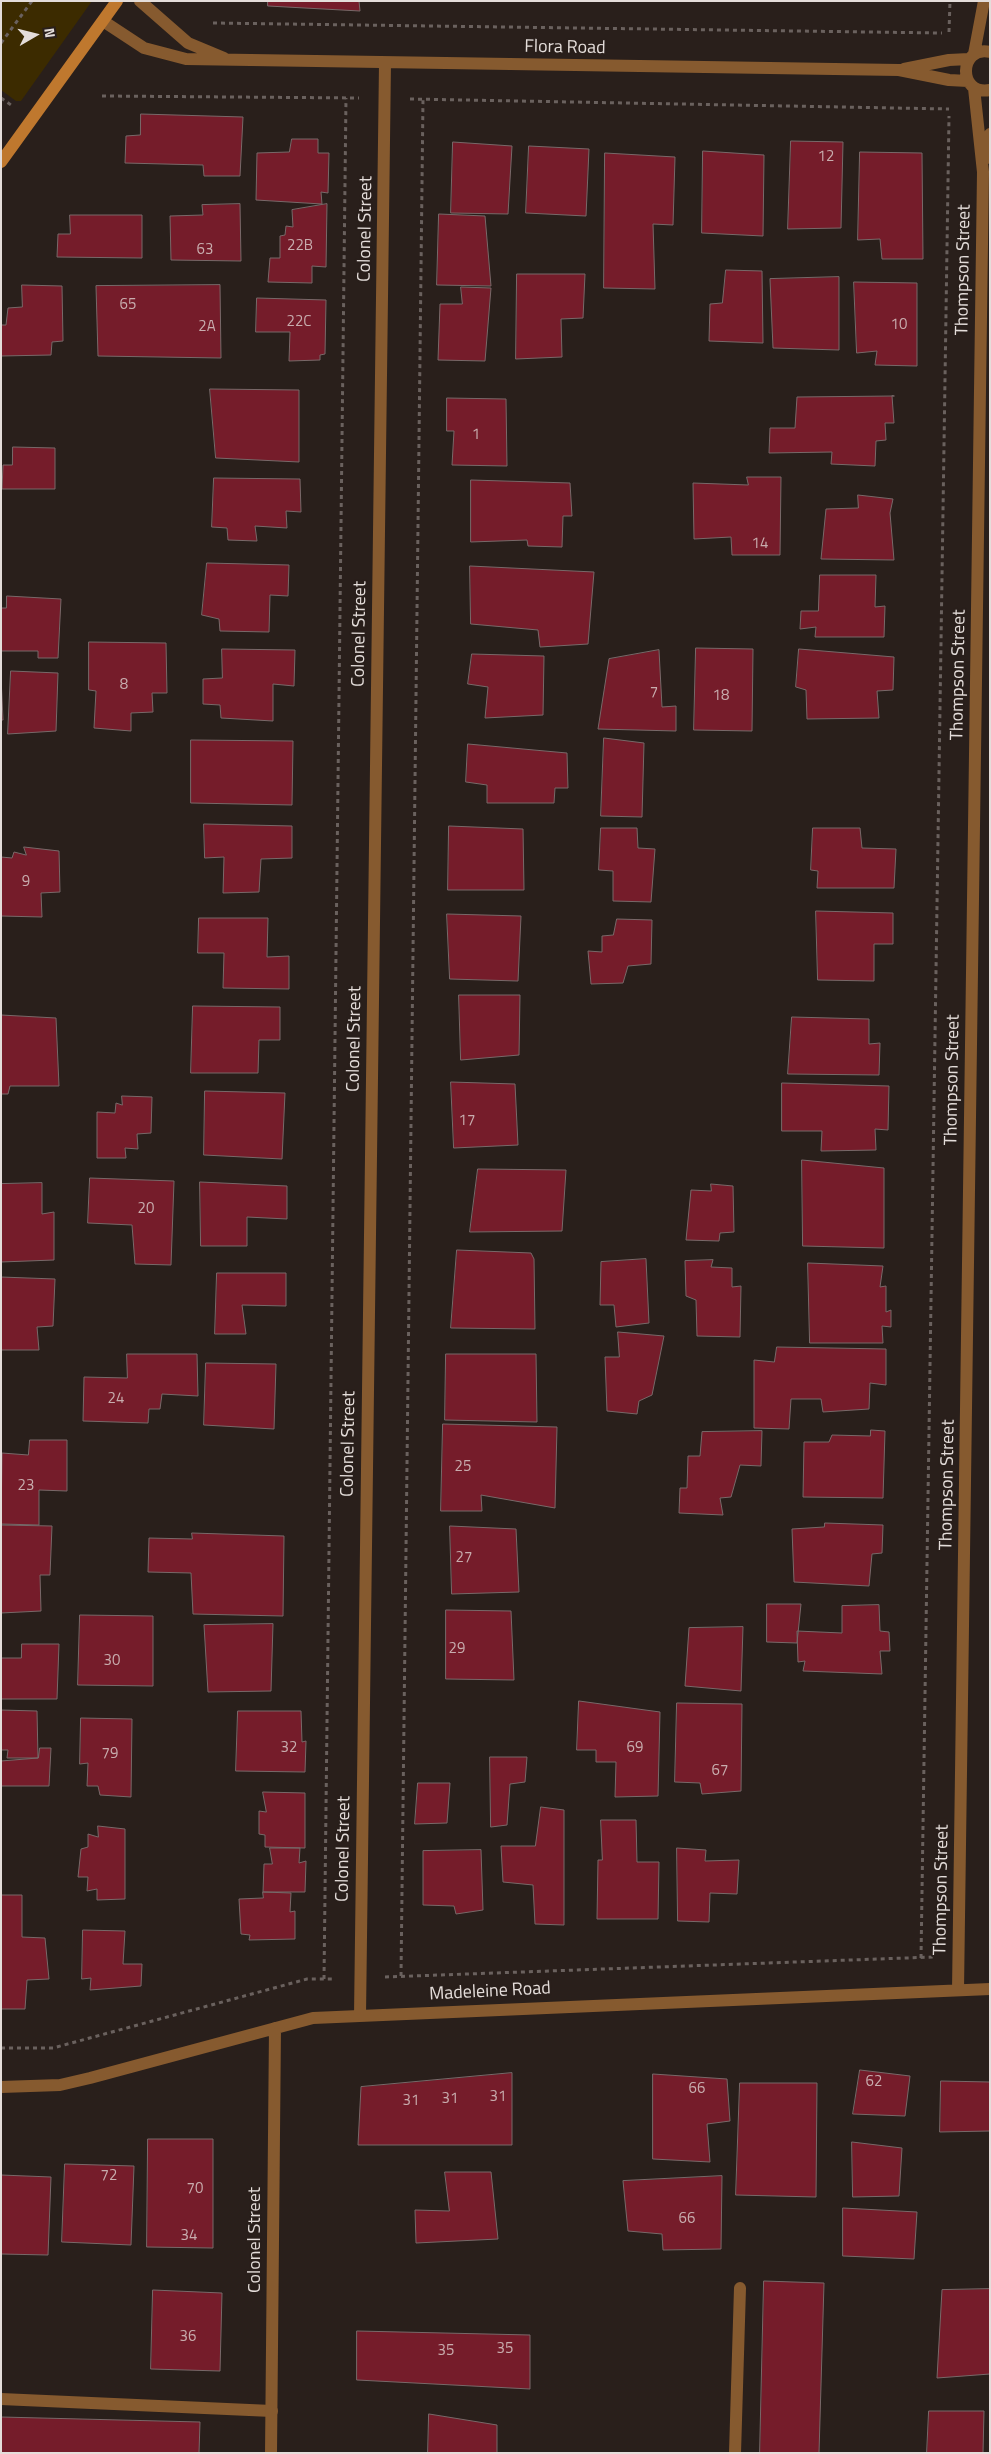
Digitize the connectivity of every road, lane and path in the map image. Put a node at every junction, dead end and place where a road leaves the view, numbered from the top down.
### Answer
1 (32, 1) edge
2 (117, 1) edge
3 (140, 1) edge
4 (984, 1) edge
5 (103, 22) junction
6 (208, 23) dead end
7 (949, 33) dead end
8 (1, 43) edge
9 (990, 52) edge
10 (971, 57) junction
11 (230, 61) junction
12 (385, 63) junction
13 (899, 70) junction
14 (971, 84) junction
15 (990, 90) edge
16 (102, 96) dead end
17 (346, 98) junction
18 (385, 98) junction
19 (423, 99) junction
20 (949, 109) junction
21 (975, 109) junction
22 (990, 134) edge
23 (1, 162) edge
24 (983, 172) junction
25 (921, 1958) dead end
26 (401, 1976) dead end
27 (324, 1979) dead end
28 (958, 1989) junction
29 (990, 1989) edge
30 (360, 2015) junction
31 (275, 2028) junction
32 (1, 2087) edge
33 (740, 2288) dead end
34 (1, 2400) edge
35 (272, 2412) junction
36 (271, 2453) edge
37 (735, 2453) edge

1 - 8 path
2 - 5 street
3 - 11 street, Flora Road
4 - 10 street
5 - 11 street, Flora Road
5 - 23 street
6 - 7 path
9 - 10 street, Flora Road
10 - 13 street, Flora Road
10 - 14 street, Thompson Street
11 - 12 street, Flora Road
12 - 13 street, Flora Road
12 - 18 street, Colonel Street
13 - 14 street, Flora Road
14 - 15 street, Flora Road
14 - 21 street, Thompson Street
16 - 17 path
17 - 18 path
17 - 27 path
18 - 19 path
18 - 30 street, Colonel Street
19 - 20 path
19 - 26 path
20 - 21 path
20 - 25 path
21 - 24 street, Thompson Street
22 - 24 street, Thompson Street
24 - 28 street, Thompson Street
28 - 29 street, Madeleine Road
28 - 30 street, Madeleine Road
30 - 31 street, Madeleine Road
31 - 32 street, Madeleine Road
31 - 35 street, Colonel Street
33 - 37 street
34 - 35 street
35 - 36 street, Colonel Street

